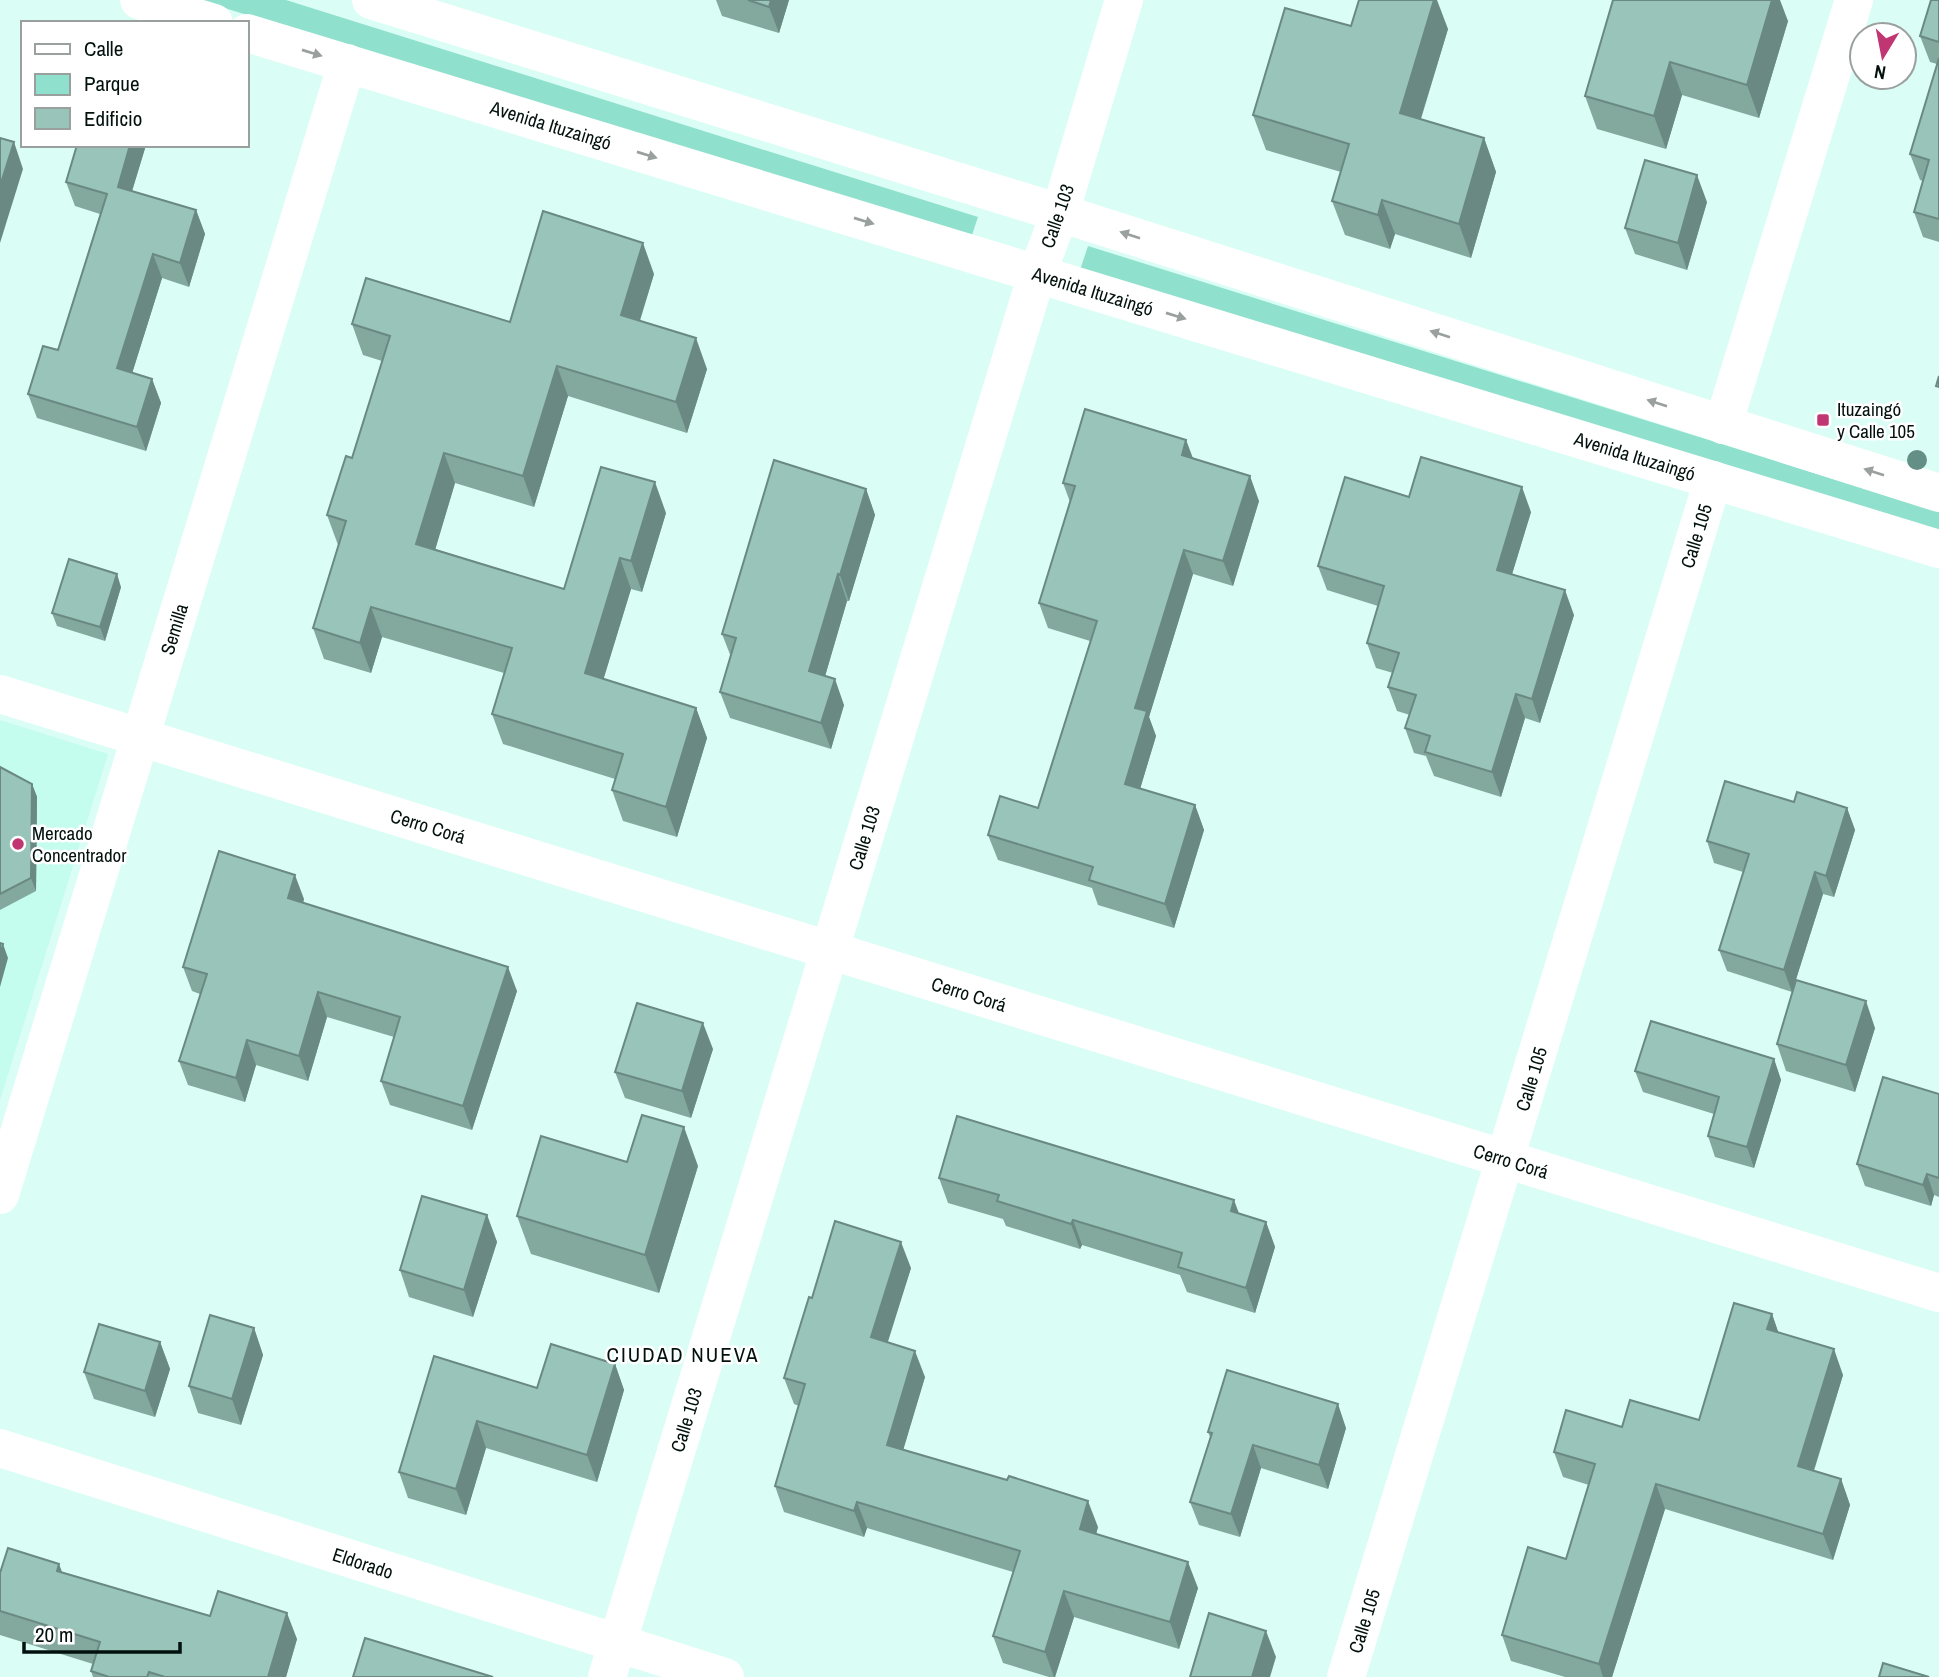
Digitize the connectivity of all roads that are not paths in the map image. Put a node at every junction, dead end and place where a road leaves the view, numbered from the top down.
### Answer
1 (139, 0) edge
2 (371, 0) edge
3 (1124, 0) edge
4 (1854, 0) edge
5 (207, 21) edge
6 (248, 33) edge
7 (347, 63) junction
8 (1060, 213) junction
9 (1037, 274) junction
10 (1723, 425) junction
11 (1713, 480) junction
12 (1939, 493) edge
13 (1939, 549) edge
14 (0, 694) edge
15 (141, 738) junction
16 (830, 950) junction
17 (1506, 1159) junction
18 (0, 1195) edge
19 (1939, 1293) edge
20 (0, 1448) edge
21 (612, 1660) edge
22 (726, 1677) edge
23 (1346, 1677) edge

1 - 5 street
2 - 8 street
3 - 8 street, Calle 103
4 - 10 street
6 -> 7 street, Avenida Ituzaingó
7 -> 9 street, Avenida Ituzaingó
7 - 15 street, Semilla
8 - 9 street, Calle 103
10 -> 8 street
9 -> 11 street, Avenida Ituzaingó
9 - 16 street, Calle 103
12 -> 10 street
11 - 13 street, Avenida Ituzaingó
11 - 17 street, Calle 105
14 - 15 street, Cerro Corá
15 - 16 street, Cerro Corá
15 - 18 street, Semilla
16 - 17 street, Cerro Corá
16 - 21 street, Calle 103
17 - 19 street, Cerro Corá
17 - 23 street, Calle 105
20 - 21 street, Eldorado
21 - 22 street, Eldorado

